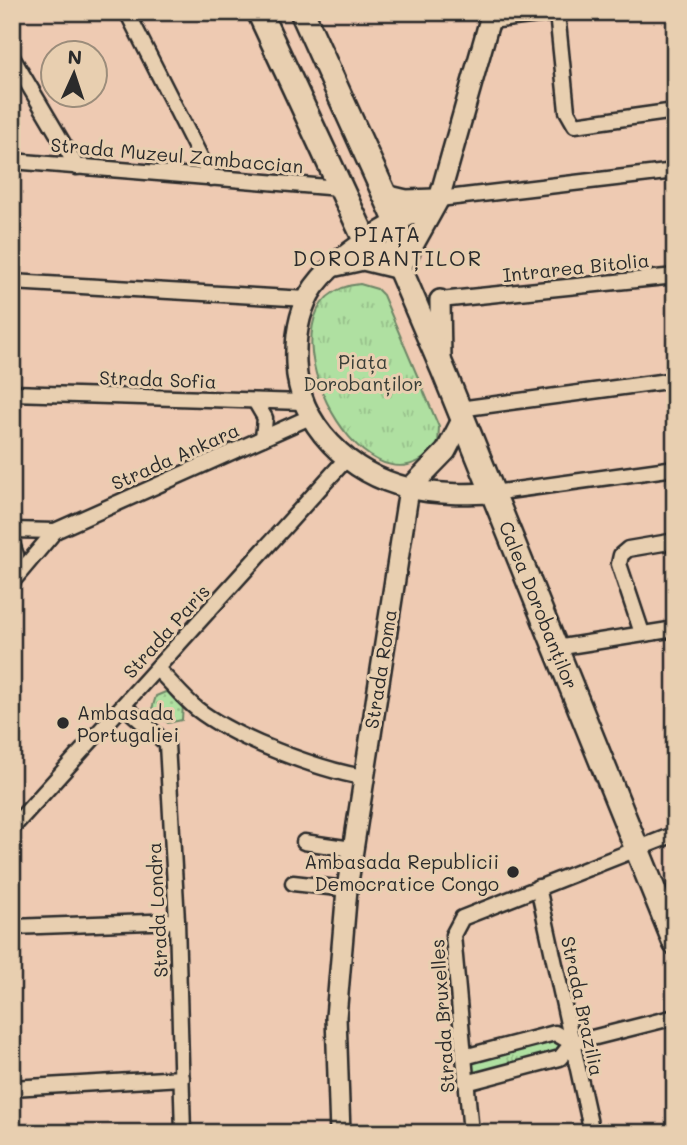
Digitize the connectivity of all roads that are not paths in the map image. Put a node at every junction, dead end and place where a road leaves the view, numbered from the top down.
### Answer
1 (127, 12) edge
2 (259, 12) edge
3 (302, 12) edge
4 (561, 13) edge
5 (491, 17) edge
6 (12, 57) edge
7 (675, 111) edge
8 (12, 161) edge
9 (77, 167) junction
10 (675, 172) edge
11 (211, 178) junction
12 (339, 188) junction
13 (386, 195) junction
14 (439, 199) junction
15 (397, 222) junction
16 (366, 242) junction
17 (332, 267) junction
18 (400, 269) junction
19 (675, 275) edge
20 (12, 282) edge
21 (307, 299) junction
22 (440, 300) joint
23 (441, 363) junction
24 (675, 380) edge
25 (12, 393) edge
26 (255, 401) junction
27 (306, 409) junction
28 (461, 413) junction
29 (264, 438) junction
30 (347, 458) junction
31 (675, 468) edge
32 (409, 489) junction
33 (493, 494) junction
34 (12, 530) edge
35 (55, 531) junction
36 (675, 541) edge
37 (12, 544) edge
38 (12, 582) edge
39 (675, 629) edge
40 (642, 633) junction
41 (556, 648) junction
42 (158, 670) junction
43 (124, 706) junction
44 (363, 777) junction
45 (12, 828) edge
46 (675, 834) edge
47 (304, 842) dead end
48 (352, 849) junction
49 (636, 849) junction
50 (293, 883) dead end
51 (538, 887) junction
52 (347, 889) junction
53 (177, 921) junction
54 (12, 927) edge
55 (675, 943) edge
56 (675, 1017) edge
57 (572, 1043) junction
58 (464, 1056) junction
59 (182, 1078) junction
60 (467, 1083) junction
61 (12, 1088) edge
62 (183, 1133) edge
63 (340, 1133) edge
64 (471, 1133) edge
65 (592, 1133) edge

1 - 11 street
2 - 12 main road, Calea Dorobanților
3 - 13 main road, Calea Dorobanților
4 - 5 street
4 - 7 street
5 - 14 street
6 - 9 street
8 - 9 street, Strada Muzeul Zambaccian
9 - 11 street, Strada Muzeul Zambaccian
10 - 14 street
11 - 12 street, Strada Muzeul Zambaccian
12 - 16 main road, Calea Dorobanților
13 - 14 street
13 - 15 main road, Calea Dorobanților
14 - 15 street
14 - 18 street
15 - 16 street
15 - 18 main road, Calea Dorobanților
16 - 17 street
16 - 18 main road, Calea Dorobanților
17 - 18 street
17 - 21 street
18 - 23 main road, Calea Dorobanților
19 - 22 street, Intrarea Bitolia
20 - 21 street
21 - 27 street
22 - 23 street
23 - 28 main road, Calea Dorobanților
24 - 28 street
25 - 26 street, Strada Sofia
26 - 27 street, Strada Sofia
26 - 29 street
27 - 29 street, Strada Ankara
27 - 30 street
28 - 32 street
28 - 33 main road, Calea Dorobanților
29 - 35 street, Strada Ankara
30 - 32 street
30 - 42 street, Strada Paris
31 - 33 street
32 - 33 street
32 - 44 street, Strada Roma
33 - 41 main road, Calea Dorobanților
34 - 35 street
35 - 38 street
36 - 40 street
37 - 38 street
39 - 40 street
40 - 41 street
41 - 49 main road, Calea Dorobanților
42 - 43 street, Strada Paris
42 - 44 street
43 - 45 street, Strada Paris
43 - 53 street, Strada Londra
44 - 48 street, Strada Roma
46 - 49 street, Strada Bruxelles
47 - 48 street
48 - 52 street, Strada Roma
49 - 51 street, Strada Bruxelles
49 - 55 main road, Calea Dorobanților
50 - 52 street
51 - 57 street, Strada Brazilia
51 - 58 street, Strada Bruxelles
52 - 63 street, Strada Roma
53 - 54 street
53 - 59 street, Strada Londra
56 - 57 street
57 - 58 street
57 - 60 street
57 - 65 street, Strada Brazilia
58 - 60 street, Strada Bruxelles
59 - 61 street
59 - 62 street, Strada Londra
60 - 64 street, Strada Bruxelles

